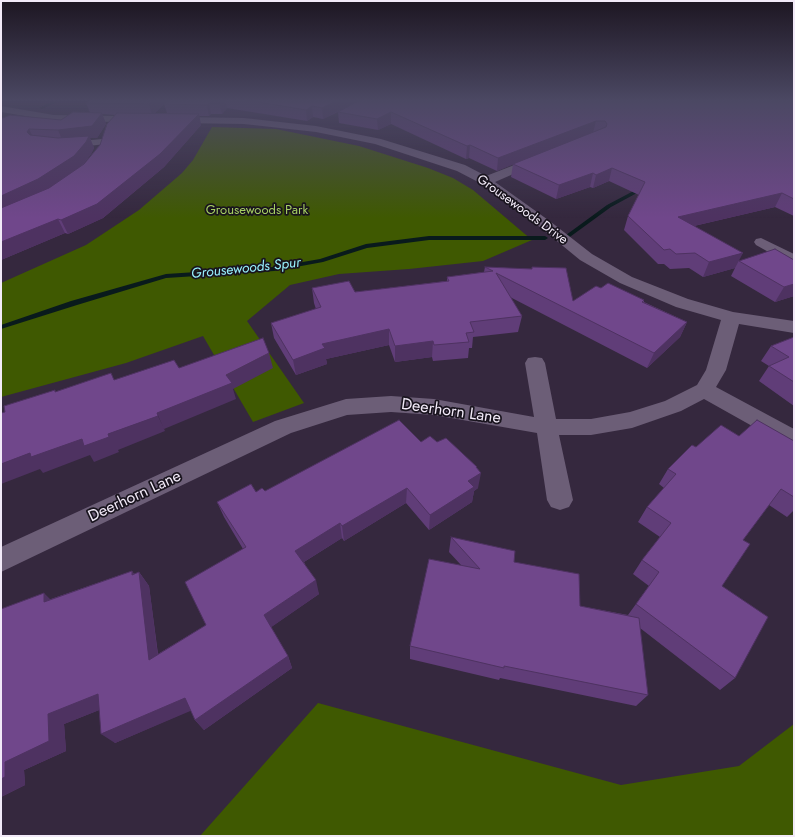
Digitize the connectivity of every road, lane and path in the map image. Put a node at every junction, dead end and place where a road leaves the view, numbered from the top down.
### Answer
1 (103, 139) edge
2 (367, 139) edge
3 (102, 142) junction
4 (48, 145) edge
5 (98, 156) edge
6 (547, 156) edge
7 (486, 181) junction
8 (761, 242) dead end
9 (794, 260) edge
10 (731, 317) junction
11 (794, 328) edge
12 (535, 363) dead end
13 (704, 390) junction
14 (546, 427) junction
15 (794, 439) edge
16 (560, 500) dead end
17 (1, 560) edge

1 - 3 street
2 - 7 street, Grousewoods Drive
3 - 4 street
3 - 5 street
6 - 7 street
7 - 10 street, Grousewoods Drive
8 - 9 street
10 - 11 street, Grousewoods Drive
10 - 13 street
12 - 14 street
13 - 14 street, Deerhorn Lane
13 - 15 street
14 - 16 street
14 - 17 street, Deerhorn Lane

